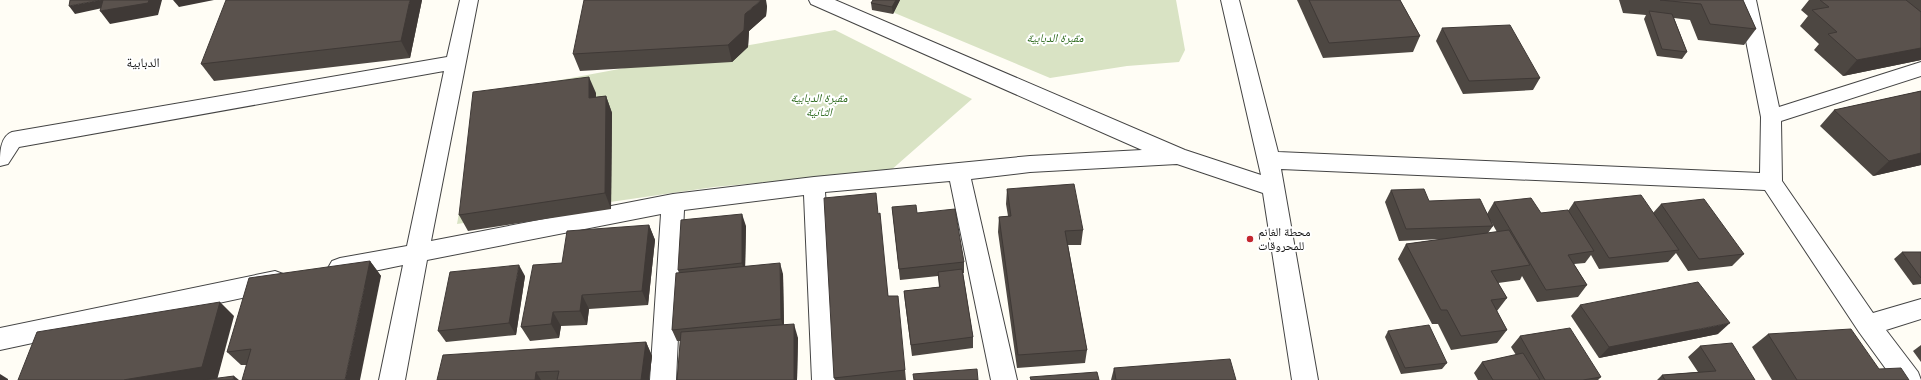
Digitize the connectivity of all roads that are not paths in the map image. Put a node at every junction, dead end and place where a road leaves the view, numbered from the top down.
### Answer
1 (469, 0) edge
2 (818, 0) edge
3 (1230, 0) edge
4 (1747, 0) edge
5 (456, 62) junction
6 (1919, 71) edge
7 (1772, 117) junction
8 (1177, 156) junction
9 (0, 158) edge
10 (1269, 160) junction
11 (959, 172) junction
12 (1771, 182) junction
13 (814, 185) junction
14 (1273, 188) junction
15 (672, 203) junction
16 (416, 252) junction
17 (316, 273) edge
18 (293, 278) edge
19 (1921, 309) edge
20 (1868, 325) junction
21 (0, 339) edge
22 (392, 380) edge
23 (663, 380) edge
24 (825, 380) edge
25 (1004, 380) edge
26 (1305, 380) edge
27 (1909, 380) edge

1 - 5 street
2 - 8 street
3 - 10 street
4 - 7 street
5 - 9 street
5 - 16 street
6 - 7 street
7 - 12 street
8 - 11 street
8 - 14 street
10 - 12 street
10 - 14 street
11 - 13 street
11 - 25 street
12 - 20 street
13 - 15 street
13 - 24 street
14 - 26 street
15 - 16 street
15 - 23 street
16 - 17 street
16 - 22 street
18 - 21 street
19 - 20 street
20 - 27 street

